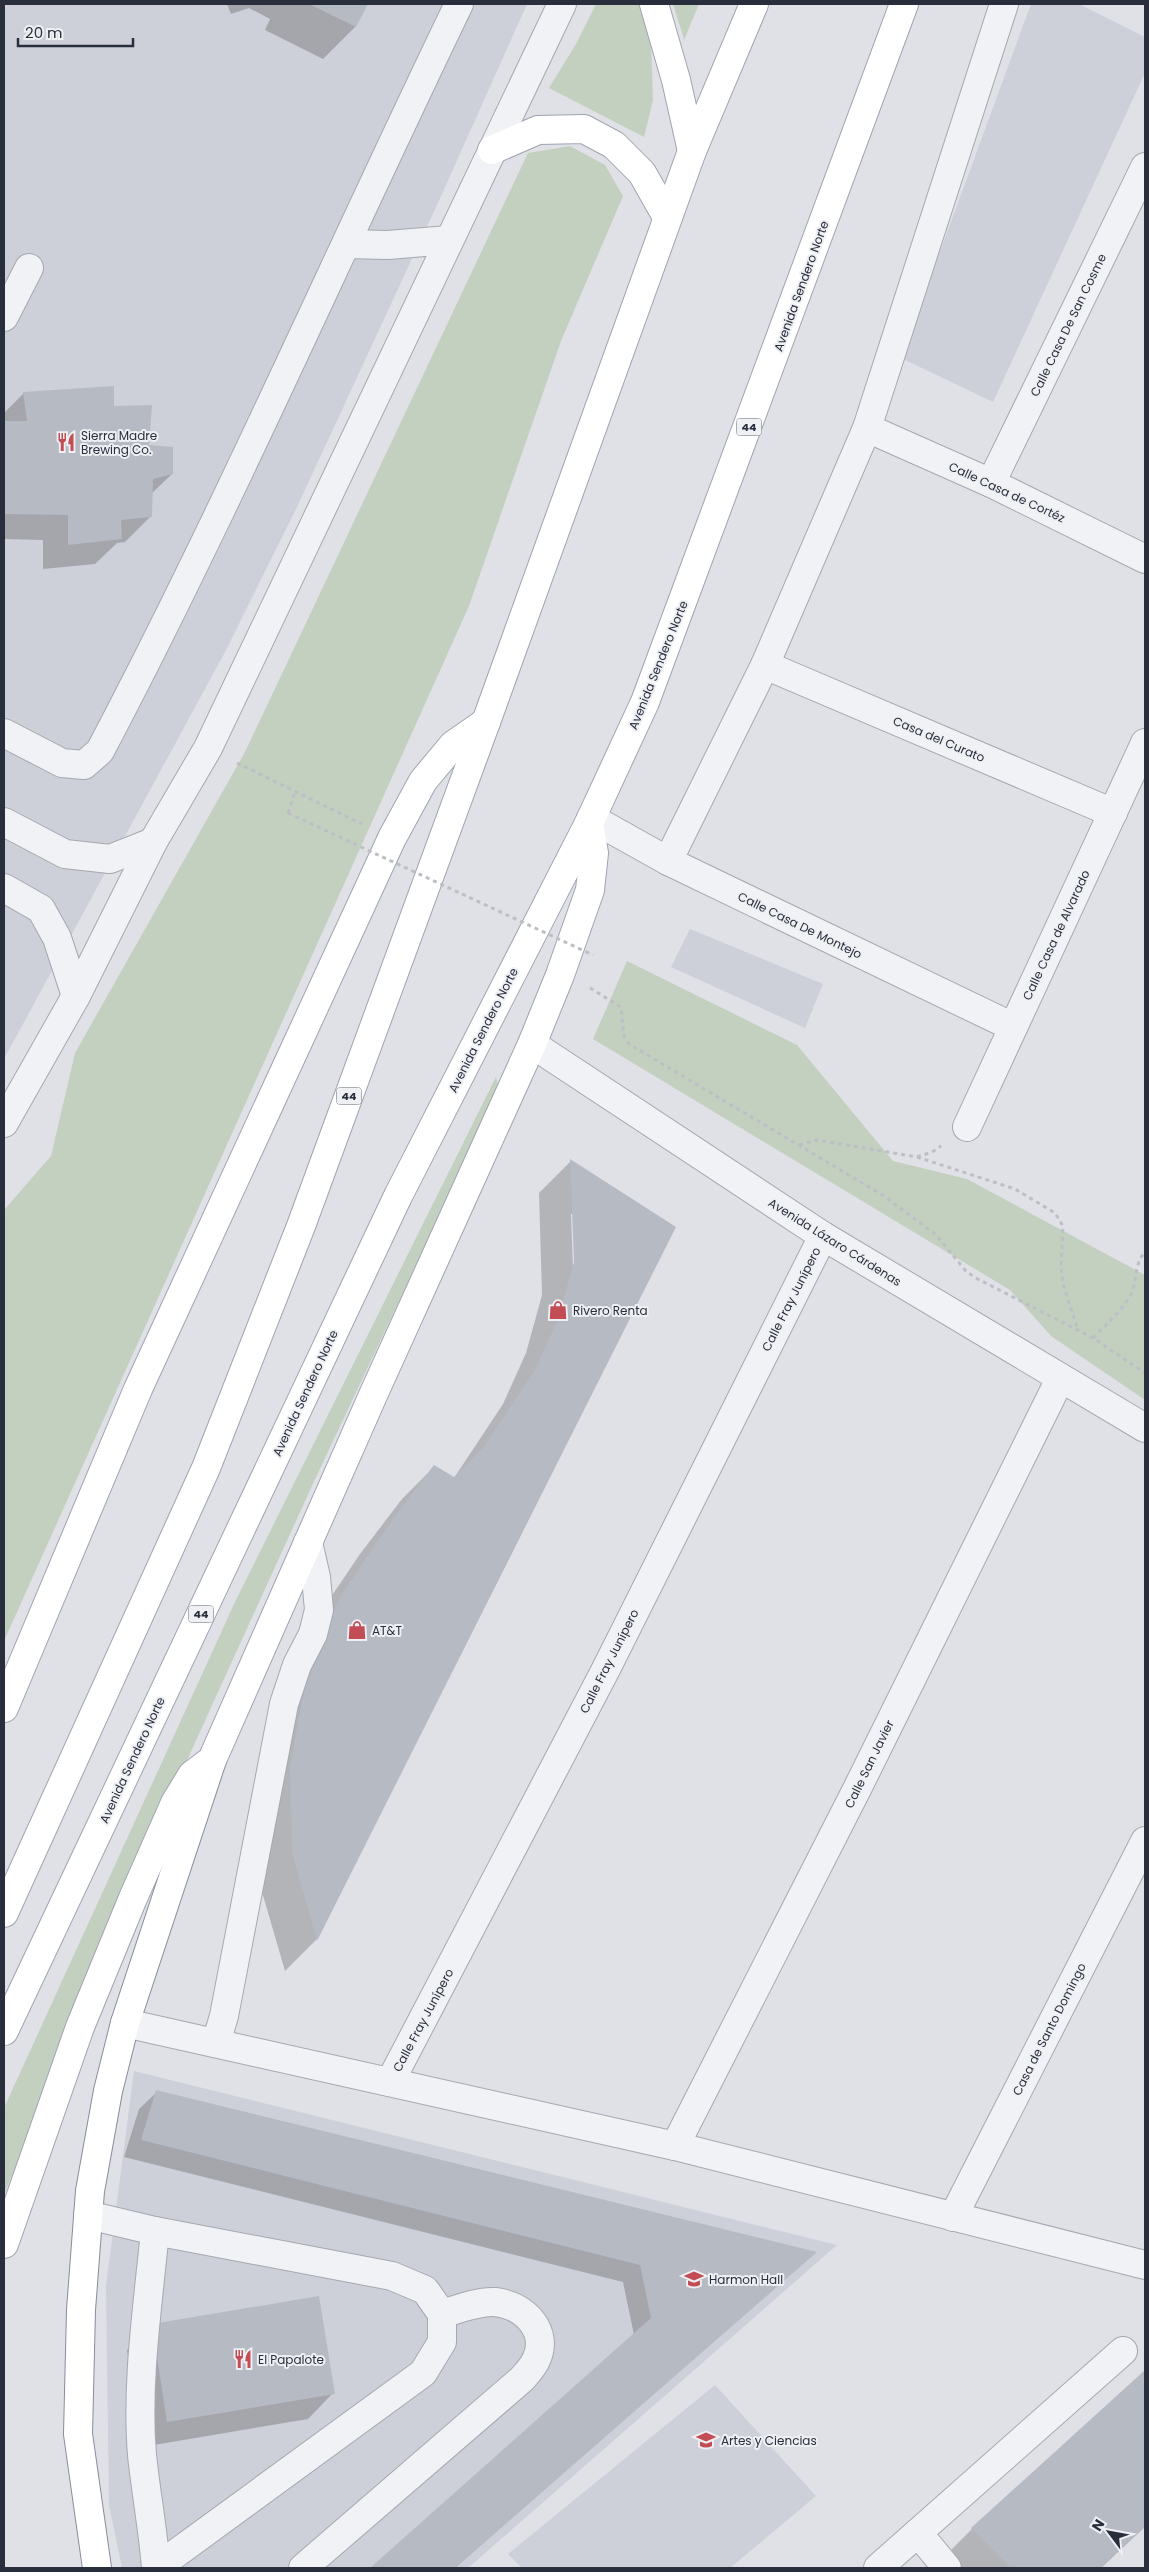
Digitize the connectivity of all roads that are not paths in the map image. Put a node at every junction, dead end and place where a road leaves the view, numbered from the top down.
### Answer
1 (459, 4) edge
2 (562, 4) edge
3 (654, 4) edge
4 (754, 4) edge
5 (904, 4) edge
6 (1004, 4) edge
7 (492, 150) junction
8 (692, 151) junction
9 (1145, 167) edge
10 (667, 217) junction
11 (449, 240) junction
12 (346, 244) junction
13 (29, 268) dead end
14 (4, 317) edge
15 (867, 428) junction
16 (991, 482) junction
17 (1145, 559) edge
18 (765, 665) junction
19 (486, 722) junction
20 (4, 733) edge
21 (1145, 743) edge
22 (1113, 813) junction
23 (590, 821) junction
24 (4, 822) edge
25 (153, 842) junction
26 (668, 861) junction
27 (4, 888) edge
28 (76, 996) junction
29 (1013, 1027) junction
30 (532, 1044) junction
31 (4, 1123) edge
32 (967, 1127) dead end
33 (823, 1236) junction
34 (1060, 1379) junction
35 (1145, 1428) edge
36 (308, 1542) junction
37 (4, 1708) edge
38 (212, 1760) junction
39 (1145, 1840) edge
40 (4, 1913) edge
41 (125, 2023) junction
42 (4, 2031) edge
43 (216, 2043) junction
44 (390, 2082) junction
45 (675, 2146) junction
46 (88, 2215) junction
47 (953, 2217) junction
48 (155, 2231) junction
49 (4, 2244) edge
50 (1145, 2266) edge
51 (442, 2314) junction
52 (1123, 2351) dead end
53 (918, 2533) junction
54 (187, 2558) edge
55 (97, 2568) edge
56 (156, 2568) edge
57 (303, 2568) edge
58 (878, 2568) edge
59 (947, 2568) edge

1 - 12 street
2 - 7 street
3 - 8 main road
4 - 8 main road, 44
5 - 23 main road, Avenida Sendero Norte / 44
6 - 15 street
7 - 10 main road
7 - 11 street
8 - 10 main road, 44
9 - 16 street, Calle Casa De San Cosme
10 - 19 main road, 44
11 - 12 street
11 - 25 street
12 - 20 street
13 - 14 street
15 - 16 street, Calle Casa de Cortéz
15 - 18 street
16 - 17 street, Calle Casa de Cortéz
18 - 22 street, Casa del Curato
18 - 26 street
19 - 37 main road
19 - 40 main road, 44
21 - 22 street, Calle Casa de Alvarado
22 - 29 street, Calle Casa de Alvarado
23 - 26 street, Calle Casa De Montejo
23 - 30 main road
23 - 42 main road, Avenida Sendero Norte / 44
24 - 25 street
25 - 28 street
26 - 29 street, Calle Casa De Montejo
27 - 28 street
28 - 31 street
29 - 32 street, Calle Casa de Alvarado
30 - 33 street, Avenida Lázaro Cárdenas
30 - 36 main road
33 - 34 street, Avenida Lázaro Cárdenas
33 - 44 street, Calle Fray Junípero
34 - 35 street, Avenida Lázaro Cárdenas
34 - 45 street, Calle San Javier
36 - 38 main road
36 - 43 street
38 - 41 main road
38 - 49 main road
39 - 47 street, Casa de Santo Domingo
41 - 43 street
41 - 46 main road
43 - 44 street
44 - 45 street
45 - 47 street
46 - 48 street
46 - 55 main road
47 - 50 street
48 - 51 street
48 - 56 street
51 - 54 street
51 - 57 street
52 - 53 street
53 - 58 street
53 - 59 street
54 - 56 street

